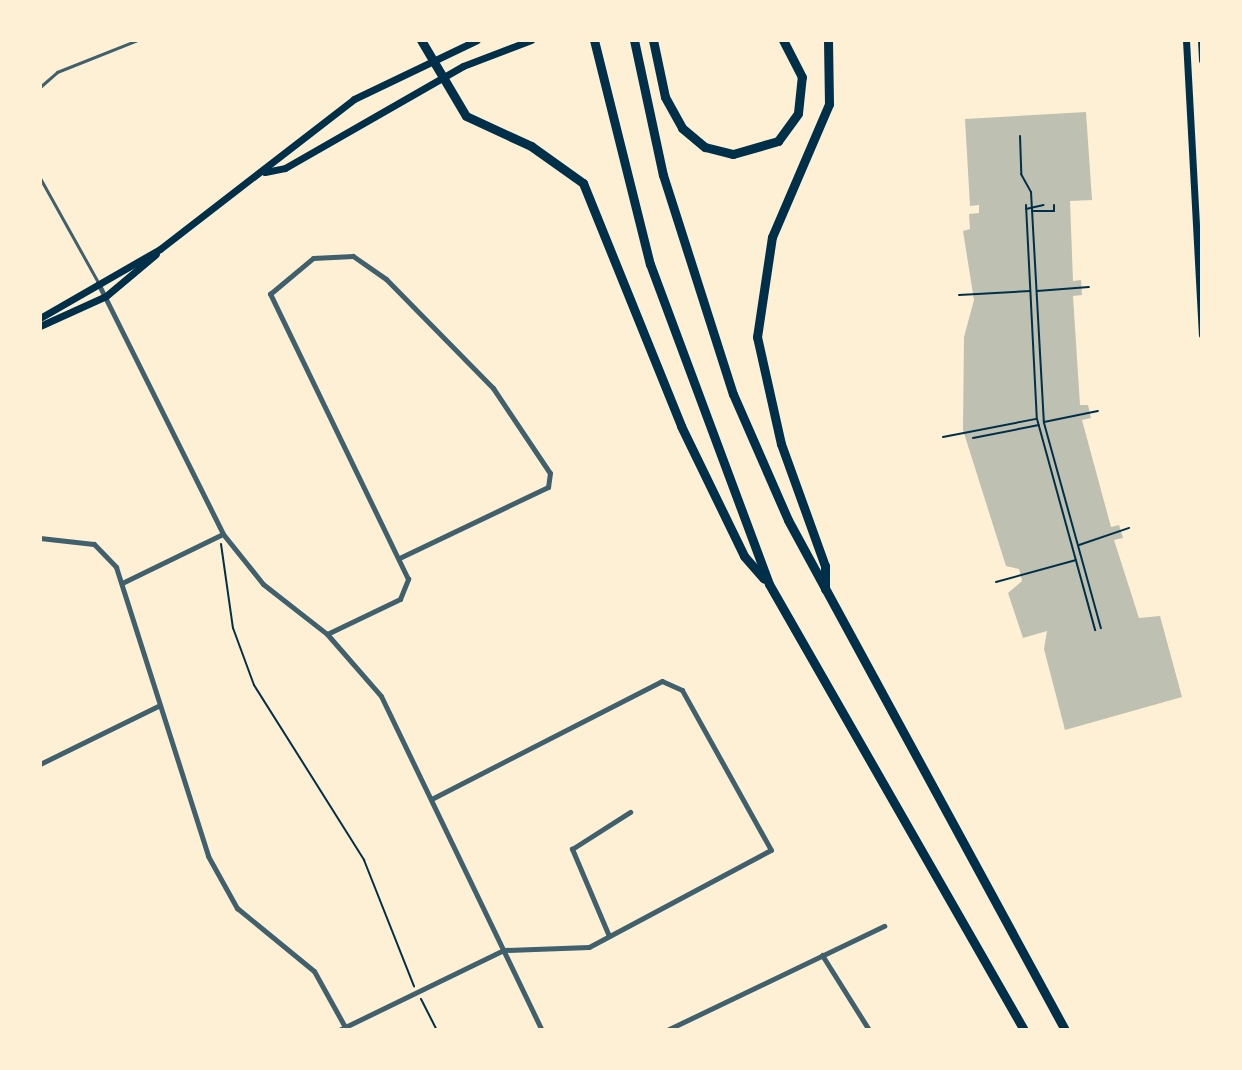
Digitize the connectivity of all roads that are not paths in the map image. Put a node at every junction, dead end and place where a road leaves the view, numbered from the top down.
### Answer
1 (138, 40) edge
2 (421, 40) edge
3 (477, 40) edge
4 (531, 40) edge
5 (634, 40) edge
6 (653, 40) edge
7 (783, 40) edge
8 (828, 40) edge
9 (1186, 40) edge
10 (1201, 40) edge
11 (593, 43) edge
12 (1202, 60) edge
13 (431, 62) junction
14 (437, 79) junction
15 (40, 87) edge
16 (265, 172) junction
17 (40, 178) edge
18 (160, 249) junction
19 (98, 282) junction
20 (106, 296) junction
21 (40, 318) edge
22 (40, 326) edge
23 (1202, 335) edge
24 (223, 534) junction
25 (40, 538) edge
26 (401, 557) junction
27 (122, 583) junction
28 (769, 584) junction
29 (825, 593) junction
30 (327, 634) junction
31 (158, 706) junction
32 (40, 764) edge
33 (431, 799) junction
34 (630, 812) dead end
35 (884, 926) dead end
36 (609, 936) junction
37 (504, 950) junction
38 (822, 955) junction
39 (342, 1029) edge
40 (542, 1030) edge
41 (667, 1030) edge
42 (869, 1030) edge
43 (1024, 1030) edge
44 (1065, 1030) edge

1 - 15 lane
2 - 13 highway
3 - 13 main road
4 - 14 main road
5 - 29 highway
6 - 7 highway
8 - 29 highway
9 - 23 main road
10 - 12 main road
11 - 28 highway
13 - 14 highway
13 - 16 main road
14 - 16 main road
14 - 28 highway
16 - 18 main road
17 - 19 lane
18 - 19 main road
18 - 20 main road
19 - 20 street
19 - 21 main road
20 - 22 main road
20 - 24 street
24 - 27 street
24 - 30 street
25 - 27 street
26 - 26 street
26 - 30 street
27 - 31 street
28 - 43 highway
29 - 44 highway
30 - 33 street
31 - 32 street
31 - 39 street
33 - 36 street
33 - 37 street
34 - 36 street
35 - 38 street
36 - 37 street
37 - 39 street
37 - 40 street
38 - 41 street
38 - 42 street

